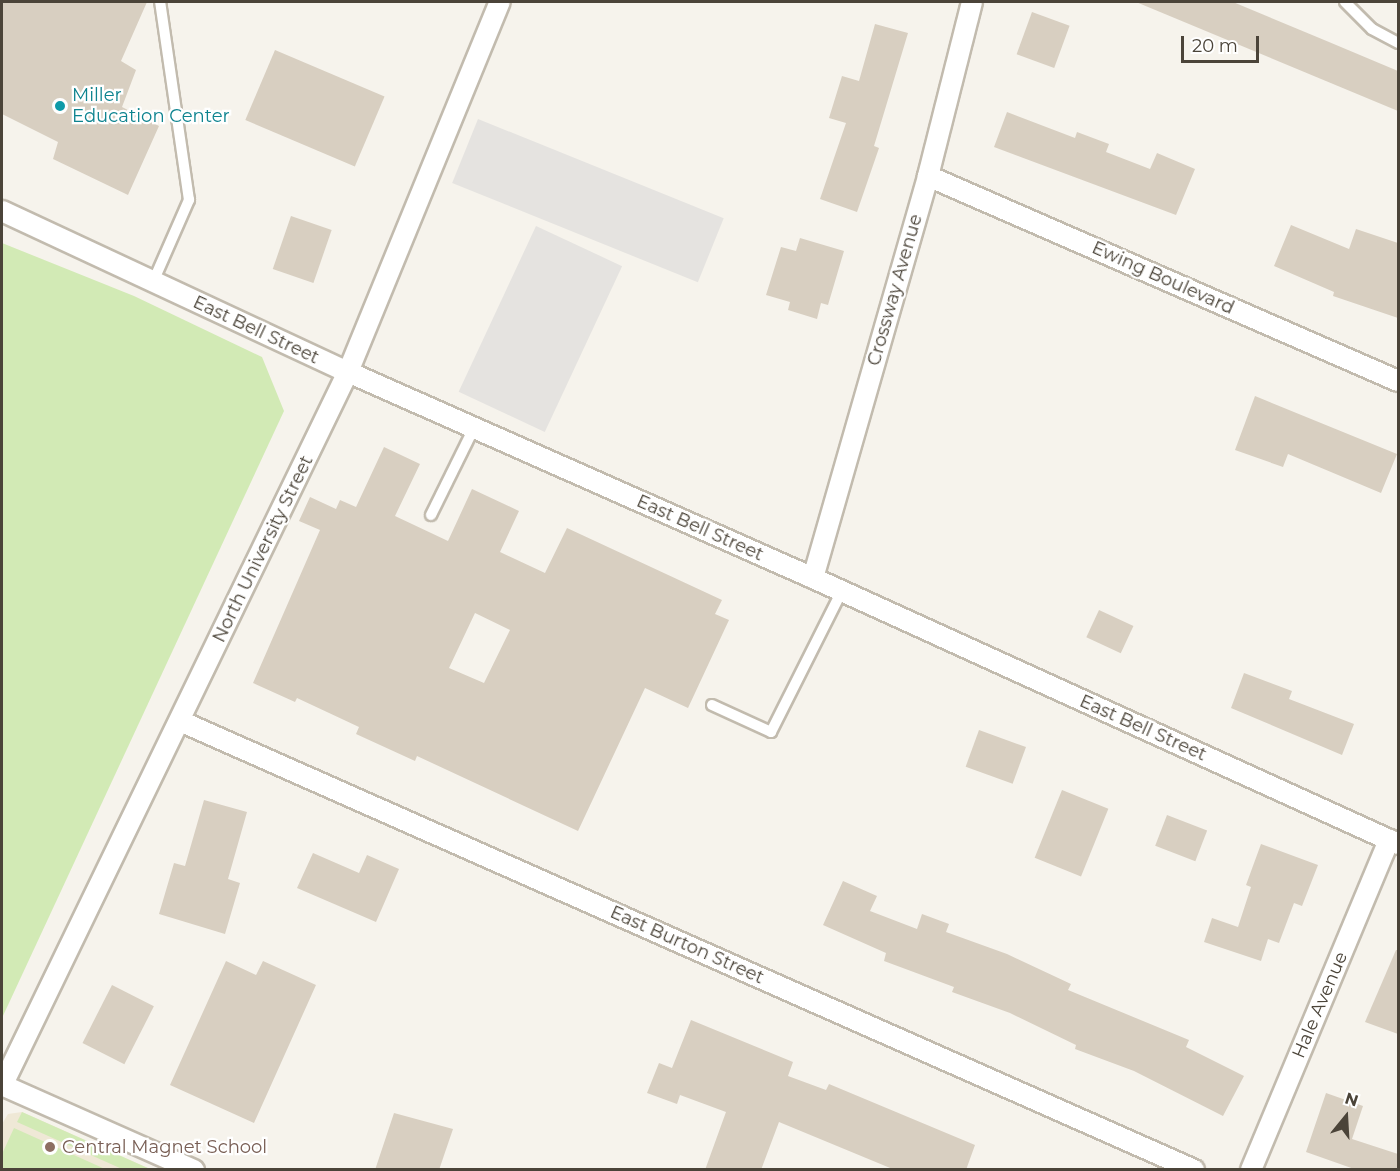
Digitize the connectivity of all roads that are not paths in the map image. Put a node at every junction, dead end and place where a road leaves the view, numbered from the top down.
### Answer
1 (160, 2) edge
2 (500, 2) edge
3 (972, 2) edge
4 (1345, 2) edge
5 (1398, 43) edge
6 (928, 176) junction
7 (2, 211) edge
8 (153, 282) junction
9 (348, 372) junction
10 (1398, 381) edge
11 (474, 428) junction
12 (431, 515) dead end
13 (813, 578) junction
14 (842, 591) junction
15 (712, 705) dead end
16 (180, 722) junction
17 (1394, 842) edge
18 (2, 1085) edge
19 (194, 1170) edge
20 (1194, 1170) edge
21 (1251, 1170) edge

1 - 8 lane
2 - 9 street, North University Street
3 - 6 street, Crossway Avenue
4 - 5 lane
6 - 10 street, Ewing Boulevard
6 - 13 street, Crossway Avenue
7 - 8 street, East Bell Street
8 - 9 street, East Bell Street
9 - 11 street, East Bell Street
9 - 16 street, North University Street
11 - 12 lane
11 - 13 street, East Bell Street
13 - 14 street, East Bell Street
14 - 15 lane
14 - 17 street, East Bell Street
16 - 18 street, North University Street
16 - 20 street, East Burton Street
17 - 21 street, Hale Avenue
18 - 19 street

